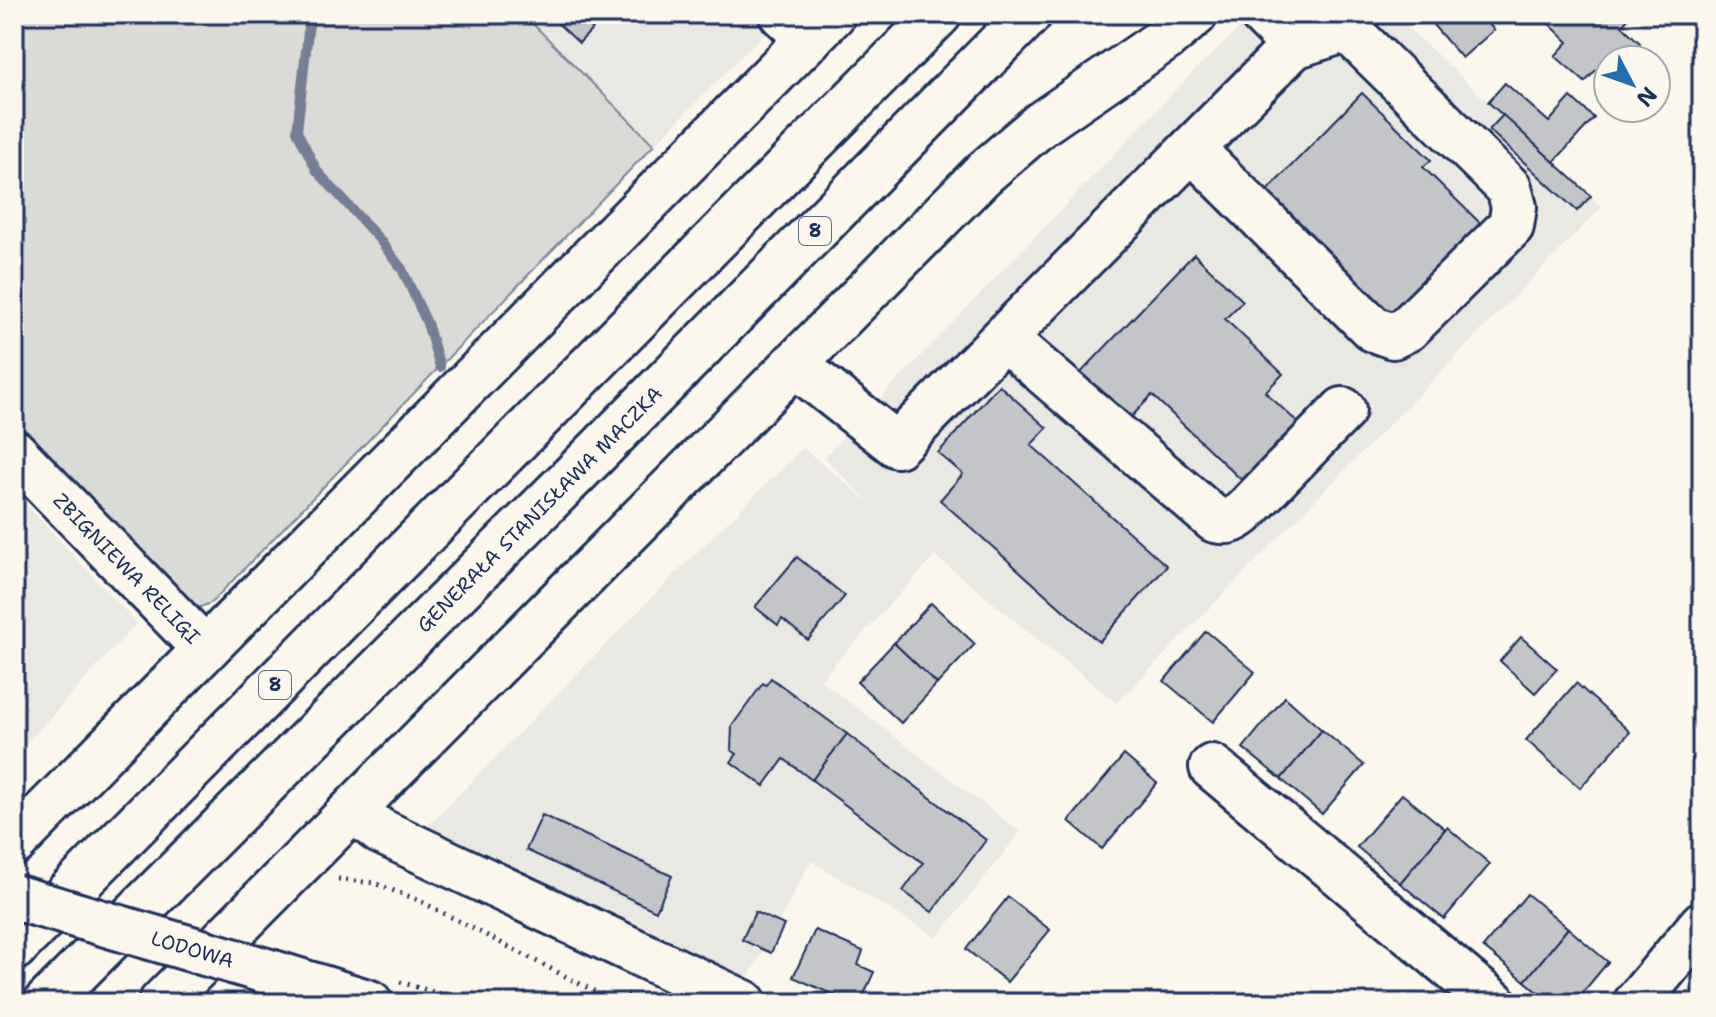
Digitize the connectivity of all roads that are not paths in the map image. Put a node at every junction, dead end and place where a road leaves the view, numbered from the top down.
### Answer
1 (939, 14) edge
2 (1029, 14) edge
3 (1195, 14) edge
4 (1262, 14) edge
5 (808, 22) edge
6 (1294, 46) junction
7 (1192, 149) junction
8 (1004, 338) junction
9 (794, 364) junction
10 (1343, 410) dead end
11 (14, 452) edge
12 (205, 649) junction
13 (1212, 767) dead end
14 (353, 810) junction
15 (14, 843) edge
16 (14, 897) edge
17 (1702, 924) edge
18 (14, 948) edge
19 (46, 1003) edge
20 (161, 1003) edge
21 (370, 1003) edge
22 (744, 1003) edge
23 (1494, 1003) edge
24 (1636, 1003) edge

1 - 18 main road, 8
2 - 19 main road, GENERAŁA STANISŁAWA MACZKA / 8
3 - 9 main road
4 - 6 main road
5 - 12 main road
6 - 7 main road
6 - 7 main road
7 - 8 main road
8 - 9 main road
8 - 10 main road
9 - 14 main road
11 - 12 main road, ZBIGNIEWA RELIGI
12 - 15 main road
13 - 23 main road
14 - 20 main road
14 - 22 main road
16 - 21 main road, LODOWA, bridge
17 - 24 main road

